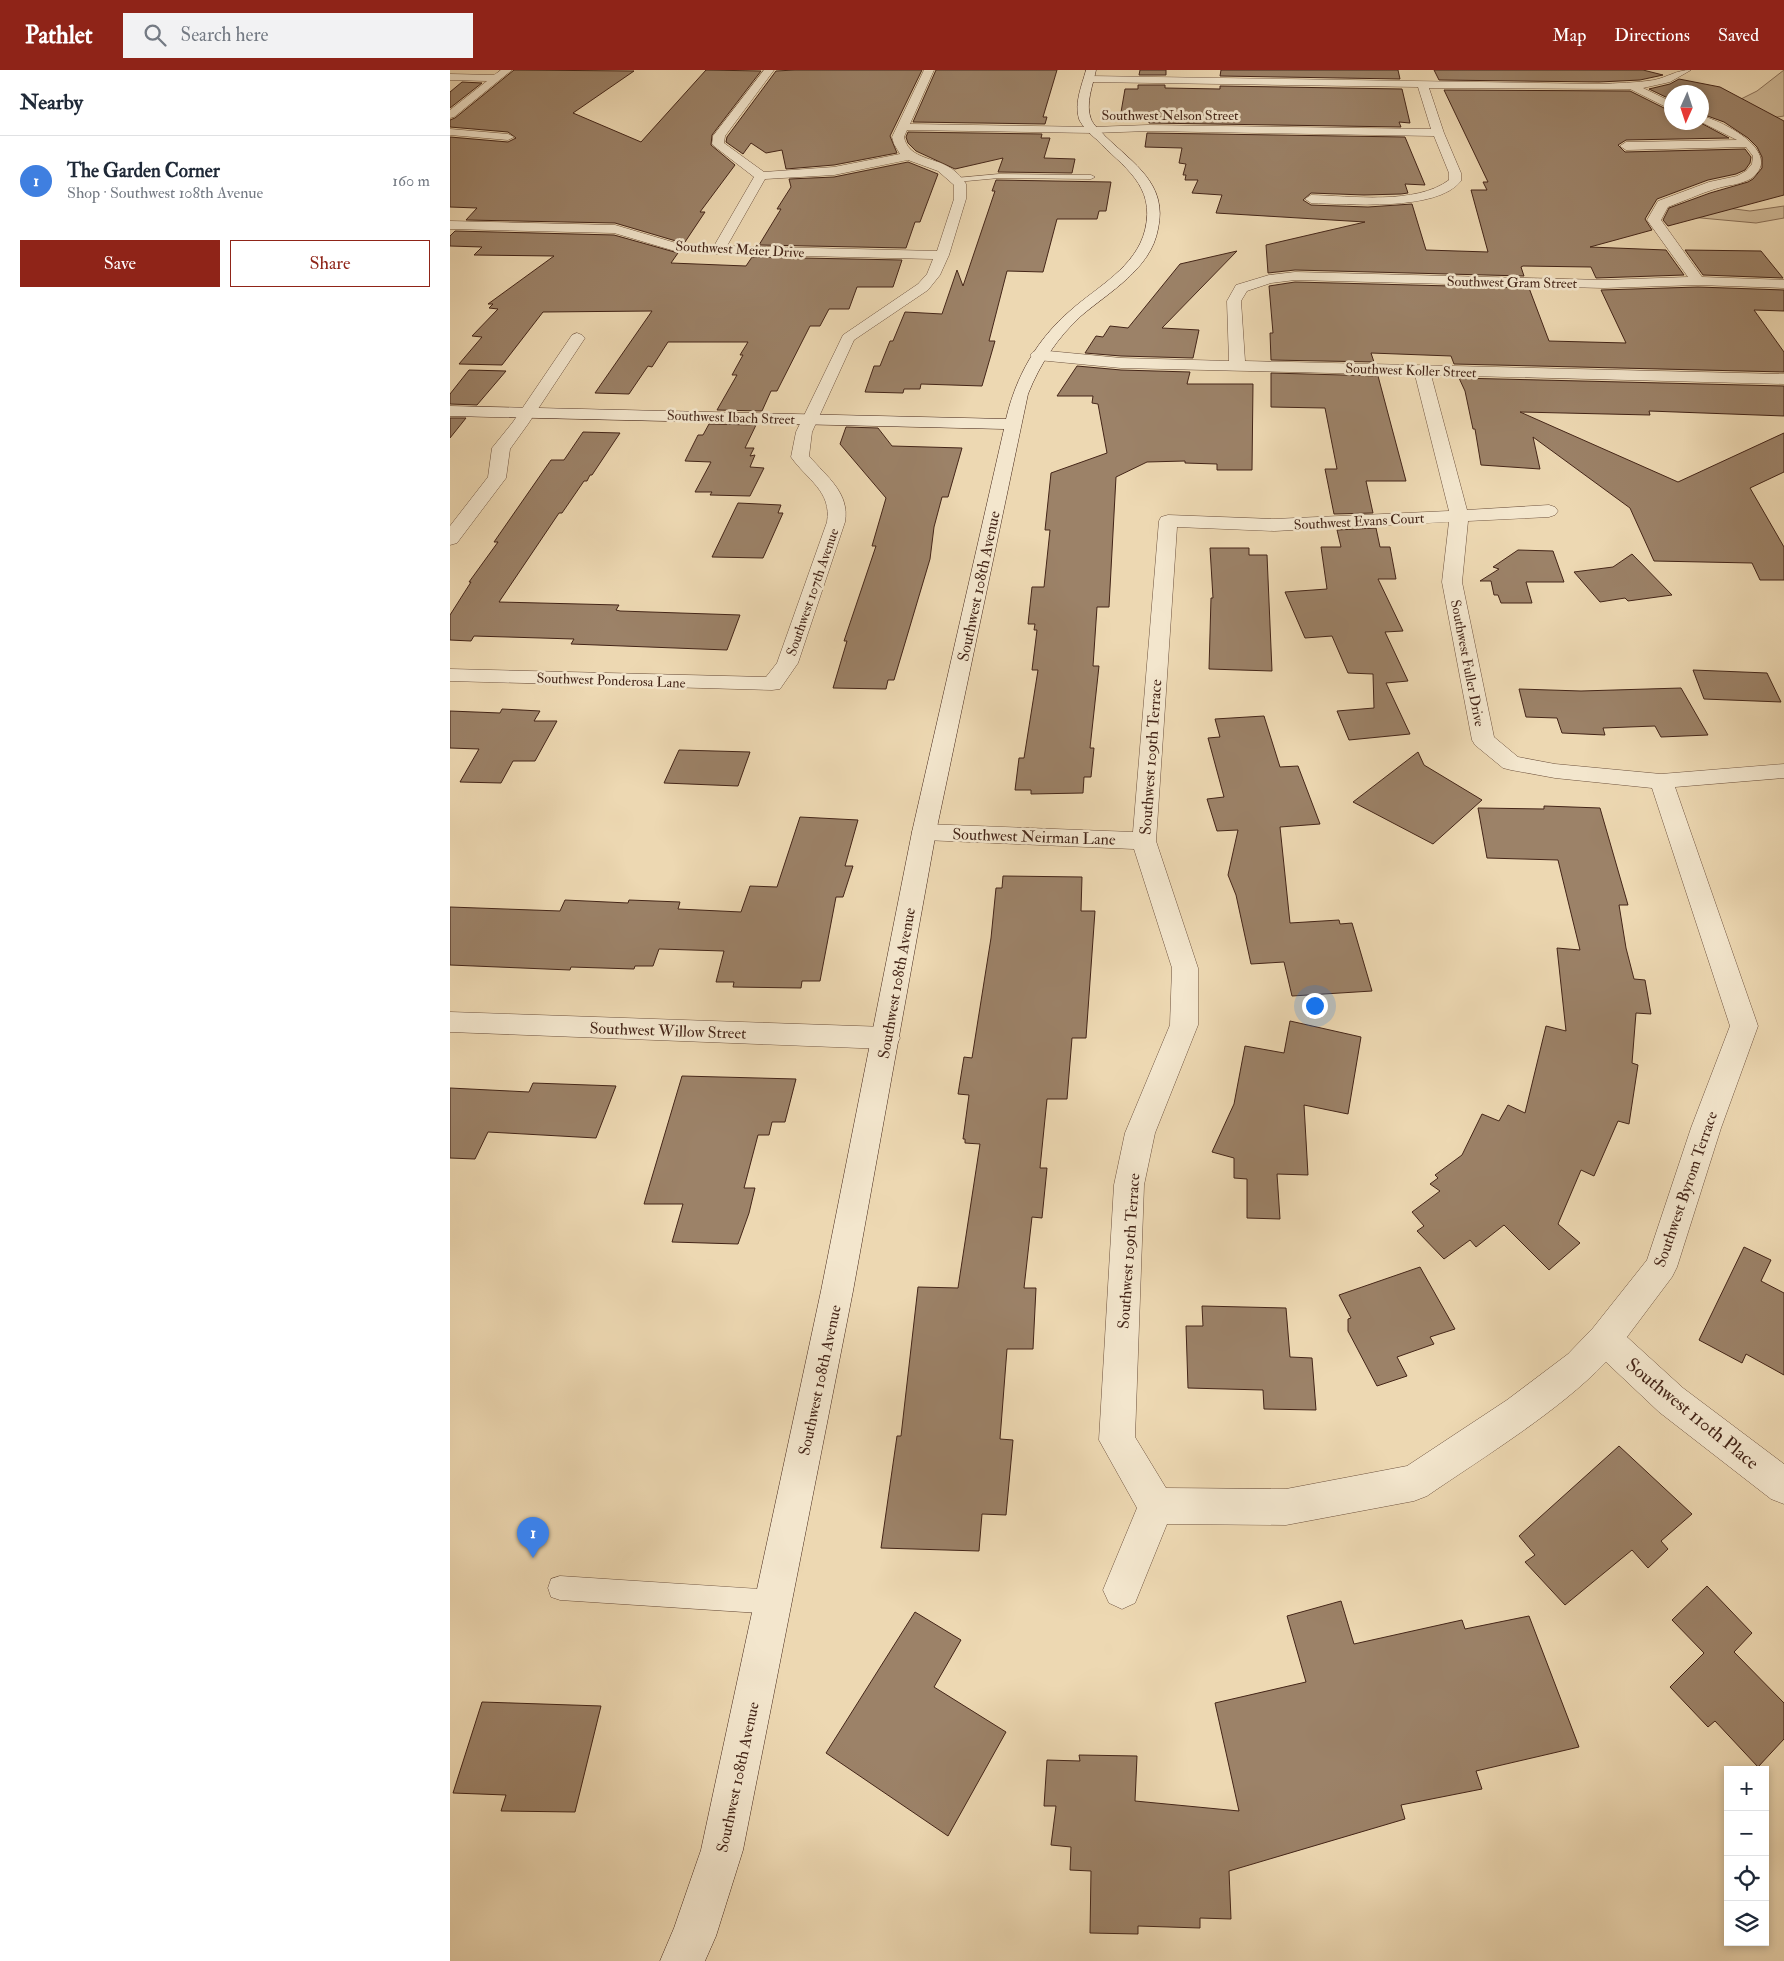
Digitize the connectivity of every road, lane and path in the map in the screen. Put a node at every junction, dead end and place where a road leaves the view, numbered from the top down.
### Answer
1 (507, 70) edge
2 (769, 70) edge
3 (929, 70) edge
4 (1686, 70) edge
5 (1090, 74) edge
6 (1194, 75) edge
7 (450, 77) edge
8 (498, 78) junction
9 (1422, 83) junction
10 (1632, 86) junction
11 (1664, 103) edge
12 (450, 115) edge
13 (1709, 122) edge
14 (902, 127) junction
15 (1094, 130) junction
16 (450, 132) edge
17 (1438, 133) junction
18 (508, 137) dead end
19 (1750, 143) junction
20 (1626, 146) dead end
21 (908, 156) junction
22 (761, 176) junction
23 (1091, 177) dead end
24 (956, 180) junction
25 (1310, 199) dead end
26 (450, 225) edge
27 (718, 250) junction
28 (942, 255) junction
29 (1698, 282) junction
30 (1784, 284) edge
31 (577, 338) dead end
32 (1038, 355) junction
33 (1237, 365) junction
34 (1422, 371) junction
35 (1784, 379) edge
36 (450, 411) edge
37 (527, 411) junction
38 (810, 419) junction
39 (1012, 424) junction
40 (1549, 511) dead end
41 (1459, 514) junction
42 (1168, 522) joint
43 (450, 539) edge
44 (450, 675) edge
45 (772, 684) joint
46 (1784, 771) edge
47 (1661, 781) junction
48 (924, 832) junction
49 (1144, 841) junction
50 (450, 1022) edge
51 (886, 1038) junction
52 (1604, 1338) junction
53 (1784, 1486) edge
54 (1156, 1506) junction
55 (560, 1588) dead end
56 (1122, 1590) dead end
57 (774, 1602) junction
58 (682, 1961) edge

1 - 8 street
2 - 22 street
3 - 14 street
4 - 10 street
5 - 6 street
5 - 15 street, Southwest 108th Avenue
6 - 9 street
7 - 8 street
8 - 12 street
9 - 10 street
9 - 17 street
10 - 11 street
13 - 19 street
14 - 15 street, Southwest Nelson Street
14 - 21 street
15 - 17 street, Southwest Nelson Street
15 - 32 street, Southwest 108th Avenue
16 - 18 street
17 - 25 street
19 - 20 street
19 - 29 street
21 - 22 street
21 - 24 street
22 - 27 street
23 - 24 lane
24 - 28 street, Southwest 107th Avenue
26 - 27 street, Southwest Meier Drive
27 - 28 street, Southwest Meier Drive
28 - 38 street, Southwest 107th Avenue
29 - 30 street, Southwest Gram Street
29 - 33 street, Southwest Gram Street
31 - 37 street
32 - 33 street, Southwest Koller Street
32 - 39 street, Southwest 108th Avenue
33 - 34 street, Southwest Koller Street
34 - 35 street, Southwest Koller Street
34 - 41 street, Southwest Fuller Drive
36 - 37 street, Southwest Ibach Street
37 - 38 street, Southwest Ibach Street
37 - 43 street
38 - 39 street, Southwest Ibach Street
38 - 45 street, Southwest 107th Avenue
39 - 48 street, Southwest 108th Avenue
40 - 41 street, Southwest Evans Court
41 - 42 street, Southwest Evans Court
41 - 47 street, Southwest Fuller Drive
42 - 49 street, Southwest 109th Terrace
44 - 45 street, Southwest Ponderosa Lane
46 - 47 street, Southwest Fuller Drive
47 - 52 street, Southwest Byrom Terrace
48 - 49 street, Southwest Neirman Lane
48 - 51 street, Southwest 108th Avenue
49 - 54 street, Southwest 109th Terrace
50 - 51 street, Southwest Willow Street
51 - 57 street, Southwest 108th Avenue
52 - 53 street, Southwest 110th Place
52 - 54 street, Southwest Byrom Terrace
54 - 56 street
55 - 57 lane
57 - 58 street, Southwest 108th Avenue

